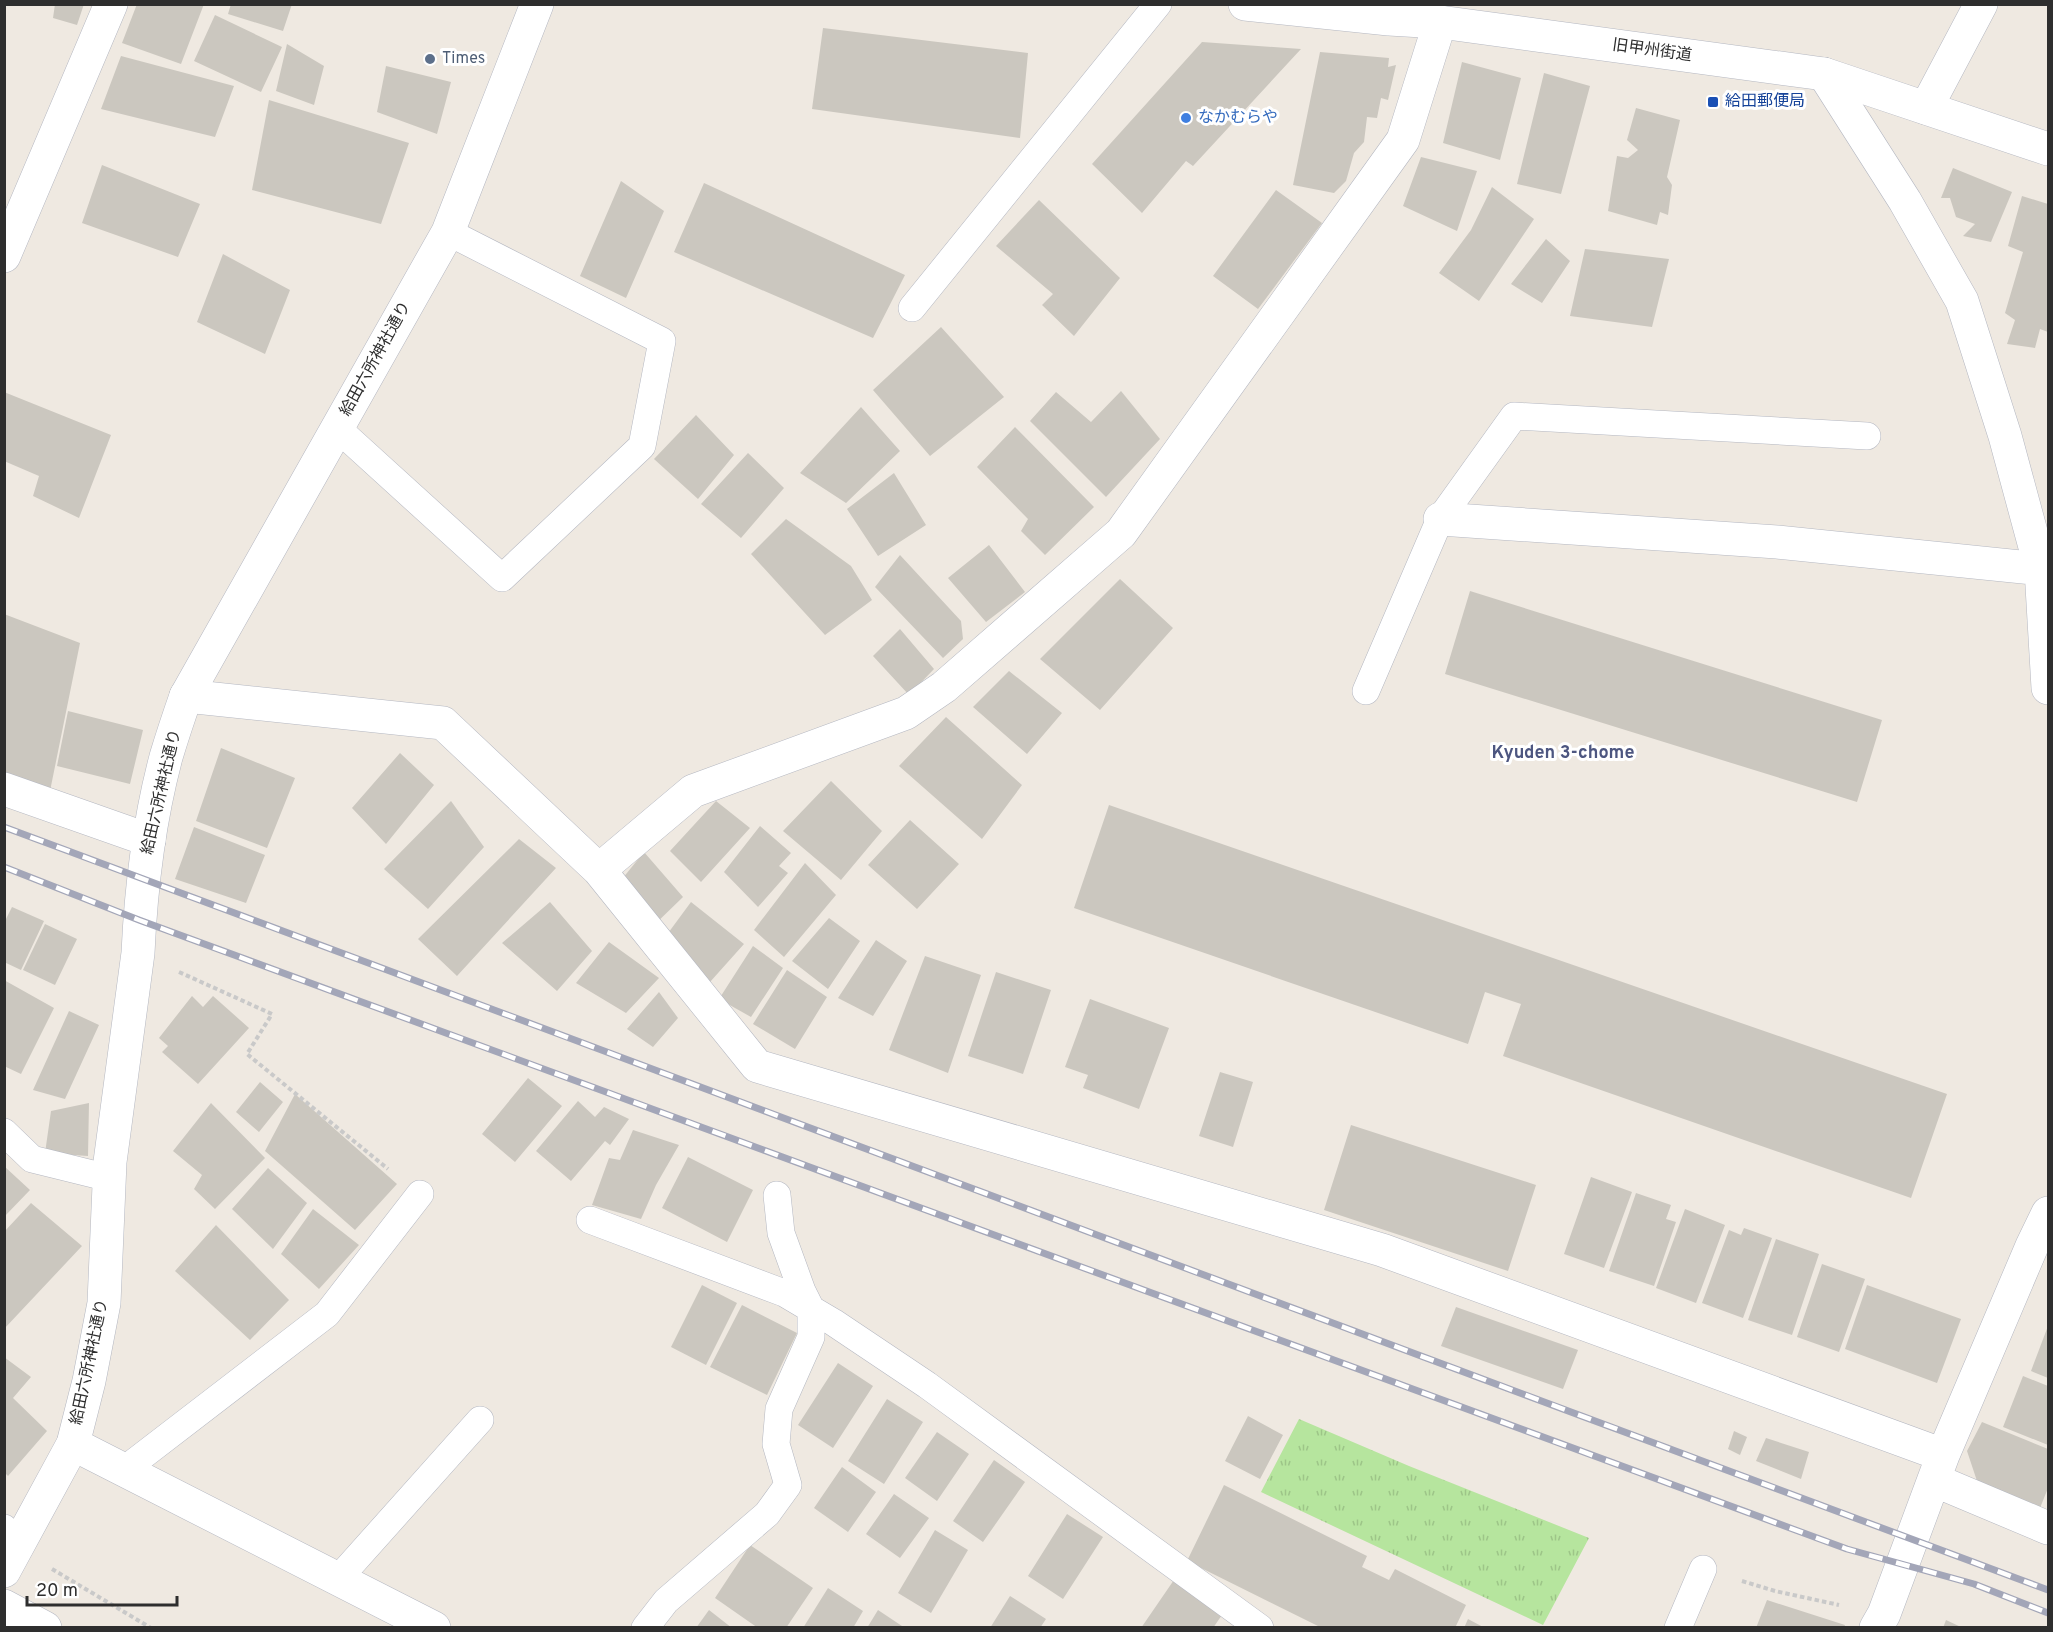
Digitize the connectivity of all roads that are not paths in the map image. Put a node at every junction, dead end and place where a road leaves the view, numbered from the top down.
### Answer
1 (111, 4) edge
2 (537, 4) edge
3 (1158, 4) edge
4 (1245, 4) edge
5 (1981, 4) edge
6 (1390, 12) edge
7 (1440, 22) junction
8 (1824, 74) junction
9 (1926, 108) junction
10 (2049, 149) edge
11 (448, 232) junction
12 (4, 256) edge
13 (912, 308) dead end
14 (337, 429) junction
15 (1867, 436) dead end
16 (1440, 519) junction
17 (2041, 569) junction
18 (2049, 688) edge
19 (1366, 691) dead end
20 (186, 696) junction
21 (4, 789) edge
22 (149, 840) junction
23 (599, 870) junction
24 (4, 1132) edge
25 (109, 1178) junction
26 (420, 1194) road end
27 (777, 1195) dead end
28 (2049, 1213) edge
29 (590, 1220) dead end
30 (811, 1309) junction
31 (480, 1420) dead end
32 (73, 1444) junction
33 (1939, 1467) junction
34 (124, 1470) junction
35 (2049, 1528) edge
36 (9, 1549) edge
37 (1703, 1569) road end
38 (338, 1578) junction
39 (4, 1606) edge
40 (1880, 1621) edge
41 (45, 1628) edge
42 (434, 1628) edge
43 (645, 1628) edge
44 (1260, 1628) edge
45 (1678, 1628) edge

1 - 12 street
2 - 11 street, 給田六所神社通り
3 - 13 lane
4 - 6 street, 旧甲州街道
5 - 9 street
6 - 7 street, 旧甲州街道
7 - 8 street, 旧甲州街道
7 - 23 street
8 - 9 street, 旧甲州街道
8 - 17 street
9 - 10 street, 旧甲州街道
11 - 14 street, 給田六所神社通り
11 - 14 lane
14 - 20 street, 給田六所神社通り
15 - 16 lane
16 - 17 street
16 - 19 lane
17 - 18 street
20 - 22 street, 給田六所神社通り
20 - 23 street
21 - 22 street
22 - 25 street, 給田六所神社通り
23 - 33 street
24 - 25 lane
25 - 32 street, 給田六所神社通り
26 - 34 lane
27 - 30 lane
28 - 33 street
29 - 30 lane
30 - 43 lane
30 - 44 lane
31 - 38 lane
32 - 34 street
32 - 36 street, 給田六所神社通り
33 - 35 street
33 - 40 street
34 - 38 street
37 - 45 lane
38 - 42 street
39 - 41 street

